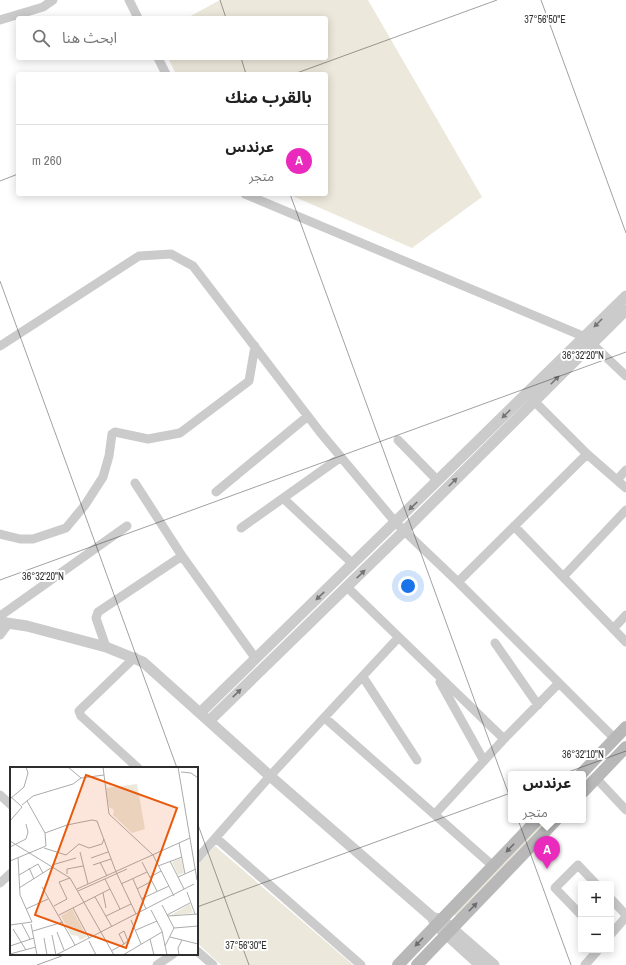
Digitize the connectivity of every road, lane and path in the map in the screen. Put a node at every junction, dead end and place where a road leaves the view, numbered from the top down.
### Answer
1 (53, 0) edge
2 (129, 0) edge
3 (137, 16) edge
4 (0, 20) edge
5 (159, 60) edge
6 (165, 72) edge
7 (250, 196) edge
8 (626, 296) edge
9 (626, 310) edge
10 (588, 340) junction
11 (0, 346) edge
12 (255, 346) junction
13 (626, 376) edge
14 (534, 401) junction
15 (308, 416) junction
16 (398, 440) dead end
17 (587, 454) junction
18 (341, 457) junction
19 (626, 470) edge
20 (617, 480) junction
21 (438, 481) junction
22 (135, 483) dead end
23 (626, 488) edge
24 (216, 492) dead end
25 (283, 498) junction
26 (626, 510) edge
27 (396, 523) junction
28 (127, 526) dead end
29 (514, 526) junction
30 (241, 528) dead end
31 (405, 530) junction
32 (0, 534) edge
33 (182, 556) junction
34 (354, 564) junction
35 (563, 577) junction
36 (458, 582) junction
37 (347, 587) junction
38 (626, 615) edge
39 (0, 616) edge
40 (5, 622) edge
41 (613, 629) junction
42 (0, 635) edge
43 (398, 638) junction
44 (626, 642) edge
45 (495, 643) dead end
46 (106, 647) junction
47 (135, 657) junction
48 (256, 659) junction
49 (436, 674) junction
50 (363, 677) junction
51 (559, 683) junction
52 (538, 704) junction
53 (200, 713) junction
54 (326, 718) junction
55 (209, 721) junction
56 (626, 727) edge
57 (504, 739) junction
58 (614, 739) junction
59 (626, 747) edge
60 (417, 760) dead end
61 (484, 761) junction
62 (137, 767) edge
63 (584, 771) edge
64 (270, 776) junction
65 (596, 778) junction
66 (586, 789) edge
67 (0, 795) edge
68 (10, 804) edge
69 (626, 810) edge
70 (435, 814) junction
71 (534, 823) edge
72 (553, 823) edge
73 (216, 838) junction
74 (198, 858) edge
75 (493, 866) junction
76 (10, 874) edge
77 (593, 881) edge
78 (0, 883) edge
79 (614, 902) edge
80 (578, 912) edge
81 (626, 916) edge
82 (436, 921) junction
83 (614, 930) edge
84 (449, 932) junction
85 (198, 952) edge
86 (595, 953) edge
87 (172, 955) edge
88 (157, 965) edge
89 (213, 965) edge
90 (361, 965) edge
91 (398, 965) edge
92 (417, 965) edge
93 (480, 965) edge
94 (494, 965) edge
95 (585, 965) edge

1 - 4 street
2 - 3 street
5 - 6 street
7 - 10 street
8 -> 10 street
9 - 10 street
10 - 13 street
14 -> 10 street
10 -> 21 street
11 - 12 street
12 - 15 street
12 - 32 street
14 - 17 street
31 -> 14 street
15 - 18 street
15 - 24 street
16 - 21 street
17 - 20 street
17 - 29 street
18 - 25 street
18 - 27 street
19 - 20 street
20 - 23 street
21 -> 27 street
22 - 33 street
25 - 30 street
25 - 34 street
26 - 35 street
27 - 31 street
27 - 34 street
28 - 39 street
29 - 35 street
29 - 36 street
31 - 36 street
37 -> 31 street
33 - 46 street
33 - 48 street
34 -> 48 street
35 - 41 street
36 - 51 street
37 - 43 street
55 -> 37 street
38 - 41 street
40 - 42 street
40 - 46 street
41 - 44 street
43 - 49 street
43 - 50 street
45 - 52 street
46 - 47 street
47 - 53 street
47 - 62 street
48 - 53 street
49 - 57 street
49 - 61 street
50 - 54 street
50 - 60 street
51 - 52 street
51 - 58 street
52 - 57 street
53 - 55 street
54 - 64 street
54 - 70 street
55 - 64 street
56 - 58 main road
57 - 61 street
58 - 63 main road
59 - 65 main road
61 - 70 street
64 - 73 street
64 - 82 street
65 - 66 main road
65 - 69 street
67 - 68 street
70 - 75 street
71 -> 75 main road
84 -> 72 main road
73 - 74 street
73 - 90 street
75 - 82 main road
76 - 78 street
77 - 80 street
79 - 81 street
81 - 83 street
82 - 84 street
82 -> 91 main road
84 - 92 main road
84 - 93 street
84 - 94 street
85 - 89 street
86 - 95 street
87 - 88 street

